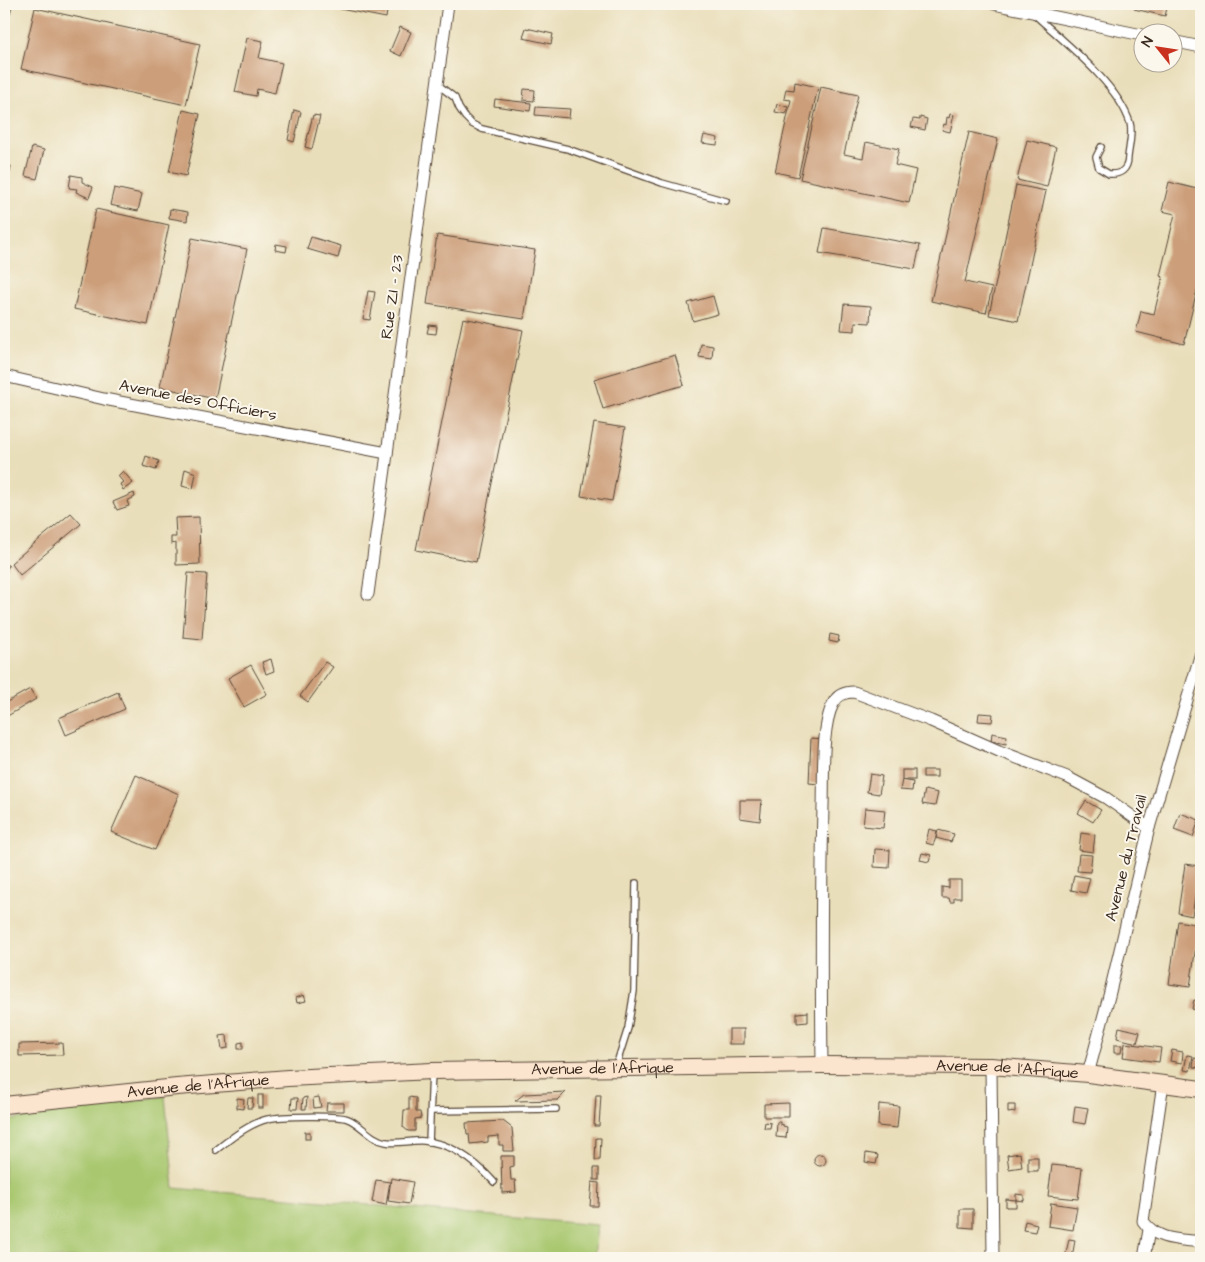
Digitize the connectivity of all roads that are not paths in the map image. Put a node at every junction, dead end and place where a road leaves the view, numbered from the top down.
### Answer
1 (6, 4) edge
2 (448, 4) edge
3 (994, 4) edge
4 (1031, 11) junction
5 (4, 13) edge
6 (1132, 33) edge
7 (1182, 43) edge
8 (1201, 47) edge
9 (437, 84) junction
10 (1100, 147) dead end
11 (726, 202) dead end
12 (4, 376) edge
13 (387, 453) junction
14 (368, 594) dead end
15 (1201, 653) edge
16 (1149, 828) junction
17 (636, 883) dead end
18 (822, 1065) junction
19 (990, 1066) junction
20 (615, 1068) junction
21 (432, 1071) junction
22 (1088, 1074) junction
23 (1163, 1083) junction
24 (1201, 1089) edge
25 (4, 1105) edge
26 (556, 1109) dead end
27 (431, 1111) junction
28 (429, 1142) junction
29 (216, 1150) dead end
30 (494, 1182) dead end
31 (1149, 1230) junction
32 (1201, 1242) edge
33 (993, 1258) edge
34 (1144, 1258) edge

1 - 5 street
2 - 9 street, Rue ZI - 23
3 - 4 street
4 - 6 street
4 - 10 lane
7 - 8 street
9 - 11 lane
9 - 13 street, Rue ZI - 23
12 - 13 street, Avenue des Officiers
13 - 14 street, Rue ZI - 23
15 - 16 street, Avenue du Travail
16 - 18 street
16 - 22 street, Avenue du Travail
17 - 20 lane
18 - 19 main road, Avenue de l'Afrique
18 - 20 main road, Avenue de l'Afrique
19 - 22 main road, Avenue de l'Afrique
19 - 33 street
20 - 21 main road, Avenue de l'Afrique
21 - 25 main road, Avenue de l'Afrique
21 - 27 lane
22 - 23 main road, Avenue de l'Afrique
23 - 24 main road, Avenue de l'Afrique
23 - 31 street
26 - 27 lane
27 - 28 lane
28 - 29 lane
28 - 30 lane
31 - 32 street
31 - 34 street

